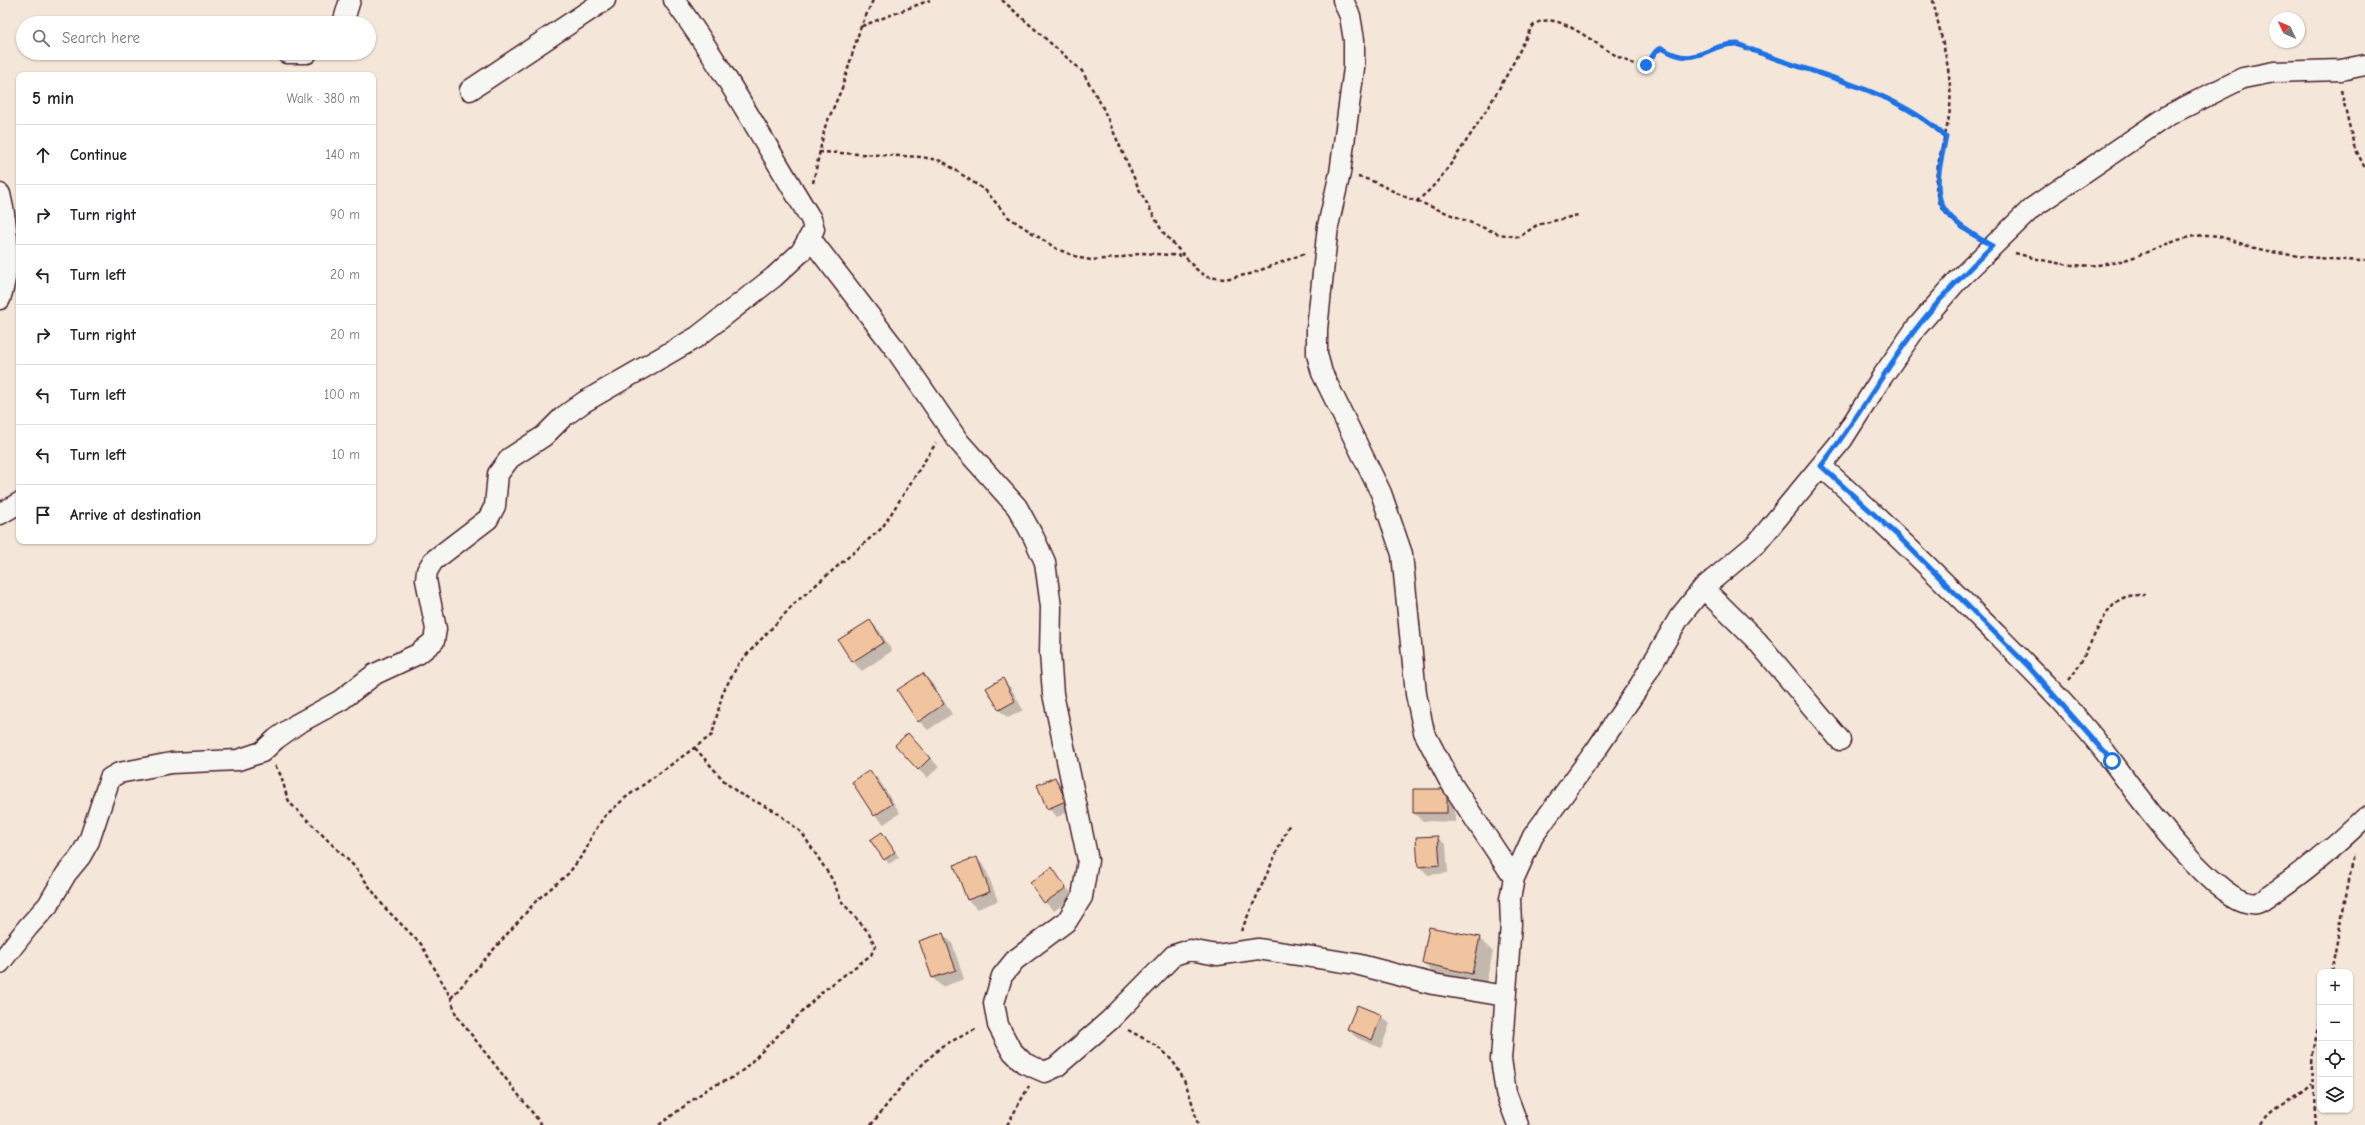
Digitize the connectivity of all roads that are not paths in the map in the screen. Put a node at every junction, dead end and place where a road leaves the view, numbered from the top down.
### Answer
1 (350, 0) edge
2 (605, 0) edge
3 (674, 0) edge
4 (1343, 0) edge
5 (345, 16) edge
6 (2365, 65) edge
7 (470, 90) dead end
8 (0, 194) edge
9 (13, 225) edge
10 (810, 238) junction
11 (0, 299) edge
12 (1821, 466) junction
13 (16, 505) edge
14 (0, 514) edge
15 (1702, 588) junction
16 (1840, 740) dead end
17 (2365, 817) edge
18 (1514, 878) junction
19 (0, 963) edge
20 (1505, 996) junction
21 (1518, 1125) edge

1 - 5 street
2 - 7 street
3 - 10 street
4 - 18 street
6 - 12 street
8 - 9 street
9 - 11 street
10 - 19 street
10 - 20 street
12 - 15 street
12 - 17 street
13 - 14 street
15 - 16 street
15 - 18 street
18 - 20 street
20 - 21 street

